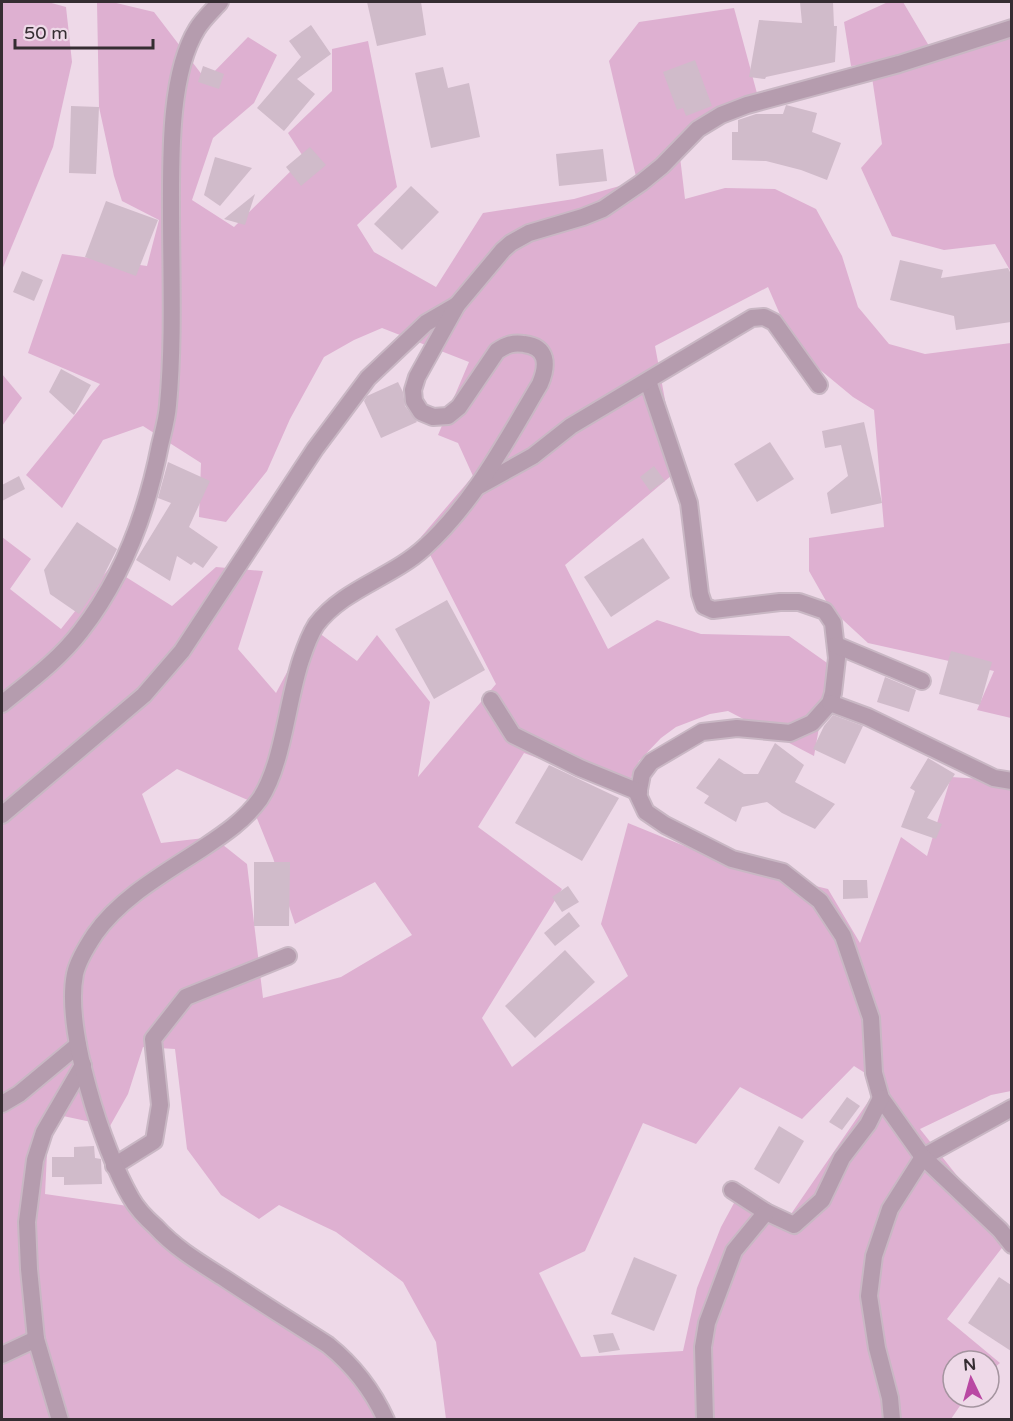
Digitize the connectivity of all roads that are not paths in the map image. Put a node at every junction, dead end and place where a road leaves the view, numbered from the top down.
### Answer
1 (220, 2) edge
2 (1011, 28) edge
3 (457, 304) junction
4 (648, 381) junction
5 (819, 385) dead end
6 (479, 486) junction
7 (837, 645) junction
8 (922, 681) dead end
9 (491, 700) dead end
10 (830, 703) junction
11 (2, 704) edge
12 (1011, 781) edge
13 (639, 792) junction
14 (2, 815) edge
15 (288, 956) dead end
16 (78, 1045) junction
17 (83, 1065) junction
18 (881, 1098) junction
19 (2, 1104) edge
20 (1011, 1108) edge
21 (923, 1157) junction
22 (114, 1166) junction
23 (732, 1190) dead end
24 (766, 1212) junction
25 (1011, 1245) edge
26 (36, 1339) junction
27 (2, 1355) edge
28 (60, 1419) edge
29 (386, 1419) edge
30 (705, 1419) edge
31 (892, 1419) edge

1 - 11 street
2 - 3 street
3 - 6 street
3 - 14 street
4 - 5 street
4 - 6 street
4 - 7 street
6 - 16 street
7 - 8 street
7 - 10 street
9 - 13 street
10 - 12 street
10 - 13 street
13 - 18 street
15 - 22 street
16 - 17 street
16 - 19 street
17 - 22 street
17 - 26 street
18 - 21 street
18 - 24 street
20 - 21 street
21 - 25 street
21 - 31 street
22 - 29 street
23 - 24 street
24 - 30 street
26 - 27 street
26 - 28 street

